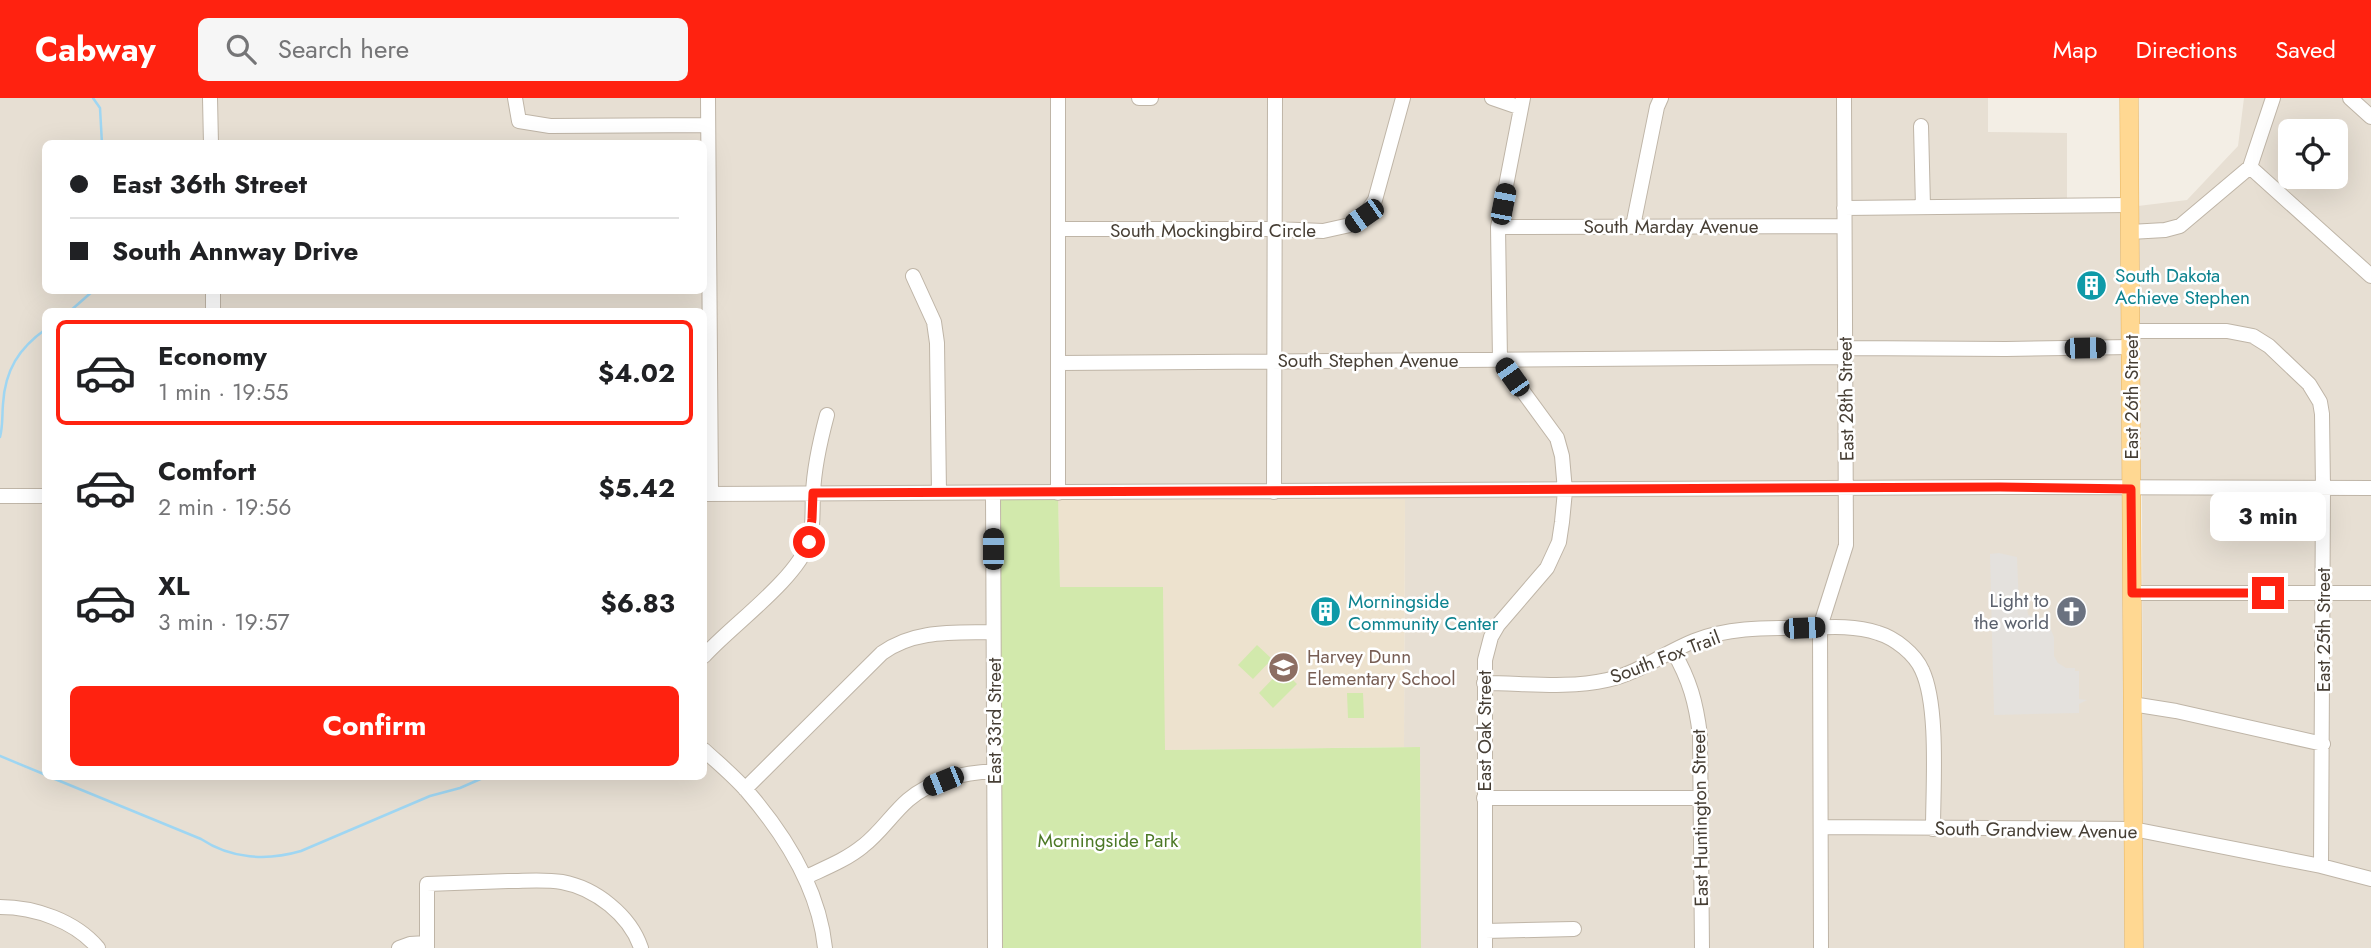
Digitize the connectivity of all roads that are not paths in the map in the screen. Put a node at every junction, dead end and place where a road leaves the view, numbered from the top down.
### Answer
1 (210, 98) edge
2 (515, 98) edge
3 (708, 98) edge
4 (1060, 98) edge
5 (1139, 98) edge
6 (1151, 98) edge
7 (1275, 98) edge
8 (1403, 98) edge
9 (1492, 98) edge
10 (1661, 98) edge
11 (1844, 98) edge
12 (2129, 98) edge
13 (2273, 98) edge
14 (2350, 98) edge
15 (1522, 103) edge
16 (2371, 117) edge
17 (708, 125) junction
18 (1921, 126) dead end
19 (211, 140) edge
20 (2250, 167) junction
21 (707, 198) edge
22 (2130, 205) junction
23 (1923, 206) junction
24 (1844, 208) junction
25 (1633, 226) junction
26 (1843, 226) junction
27 (1498, 227) junction
28 (1058, 229) junction
29 (1275, 229) junction
30 (2130, 232) junction
31 (913, 276) dead end
32 (2371, 276) edge
33 (2131, 339) junction
34 (1846, 353) junction
35 (1275, 360) junction
36 (1500, 360) junction
37 (1059, 363) junction
38 (827, 415) dead end
39 (2323, 488) junction
40 (2371, 488) edge
41 (1847, 489) junction
42 (2131, 489) junction
43 (1564, 491) junction
44 (1274, 492) junction
45 (813, 493) junction
46 (939, 493) junction
47 (993, 493) junction
48 (1058, 493) junction
49 (707, 494) edge
50 (0, 496) edge
51 (42, 496) edge
52 (2132, 593) junction
53 (2323, 593) junction
54 (2371, 593) edge
55 (1820, 627) junction
56 (993, 632) junction
57 (1673, 651) junction
58 (707, 653) edge
59 (1484, 683) junction
60 (2132, 704) junction
61 (2323, 744) junction
62 (707, 753) edge
63 (994, 771) junction
64 (745, 789) junction
65 (1484, 798) junction
66 (1701, 798) junction
67 (1821, 827) junction
68 (1933, 829) junction
69 (2133, 829) junction
70 (2321, 866) junction
71 (806, 877) junction
72 (2371, 879) edge
73 (0, 907) edge
74 (1574, 929) dead end
75 (1485, 931) junction
76 (427, 945) edge
77 (99, 948) edge
78 (398, 948) edge
79 (641, 948) edge
80 (825, 948) edge
81 (995, 948) edge
82 (1485, 948) edge
83 (1702, 948) edge
84 (1821, 948) edge
85 (2134, 948) edge

1 - 19 street
2 - 17 street
3 - 17 street
4 - 28 street
5 - 6 street
7 - 29 street
8 - 29 street, South Mockingbird Circle
9 - 15 street
10 - 25 street
11 - 24 street, East 28th Street
12 - 22 main road, East 26th Street
13 - 20 street
14 - 16 street
15 - 27 street
17 - 21 street
18 - 23 street
20 - 30 street
20 - 32 street
22 - 23 street
22 - 30 main road, East 26th Street
23 - 24 street
24 - 26 street, East 28th Street
25 - 26 street, South Marday Avenue
25 - 27 street, South Marday Avenue
26 - 34 street, East 28th Street
27 - 36 street
28 - 29 street, South Mockingbird Circle
28 - 37 street
29 - 35 street
30 - 33 main road, East 26th Street
31 - 46 street
33 - 34 street, South Stephen Avenue
33 - 39 street, East 25th Street
33 - 42 main road, East 26th Street
34 - 36 street, South Stephen Avenue
34 - 41 street, East 28th Street
35 - 36 street, South Stephen Avenue
35 - 37 street, South Stephen Avenue
35 - 44 street
36 - 43 street, East Oak Street
37 - 48 street
38 - 45 street
39 - 40 street
39 - 42 street
39 - 53 street, East 25th Street
41 - 42 street
41 - 43 street
41 - 55 street, East 28th Street
42 - 52 main road, East 26th Street
43 - 44 street
43 - 59 street, East Oak Street
44 - 48 street
45 - 46 street
45 - 49 street
45 - 58 street
46 - 47 street
47 - 48 street
47 - 56 street, East 33rd Street
50 - 51 street
52 - 53 street
52 - 60 main road, East 26th Street
53 - 54 street
53 - 61 street, East 25th Street
55 - 57 street, South Fox Trail
55 - 67 street, East 28th Street
55 - 68 street, South Fox Trail
56 - 63 street, East 33rd Street
56 - 64 street
57 - 59 street, South Fox Trail
57 - 66 street, East Huntington Street
59 - 65 street, East Oak Street
60 - 61 street
60 - 69 main road, East 26th Street
61 - 70 street, East 25th Street
62 - 64 street
63 - 71 street
63 - 81 street, East 33rd Street
64 - 71 street
65 - 66 street
65 - 75 street, East Oak Street
66 - 83 street, East Huntington Street
67 - 68 street, South Grandview Avenue
67 - 84 street, East 28th Street
68 - 69 street, South Grandview Avenue
69 - 70 street, South Grandview Avenue
69 - 85 main road, East 26th Street
70 - 72 street, South Grandview Avenue
71 - 80 street
73 - 77 street
74 - 75 street
75 - 82 street, East Oak Street
76 - 78 street
76 - 79 street

